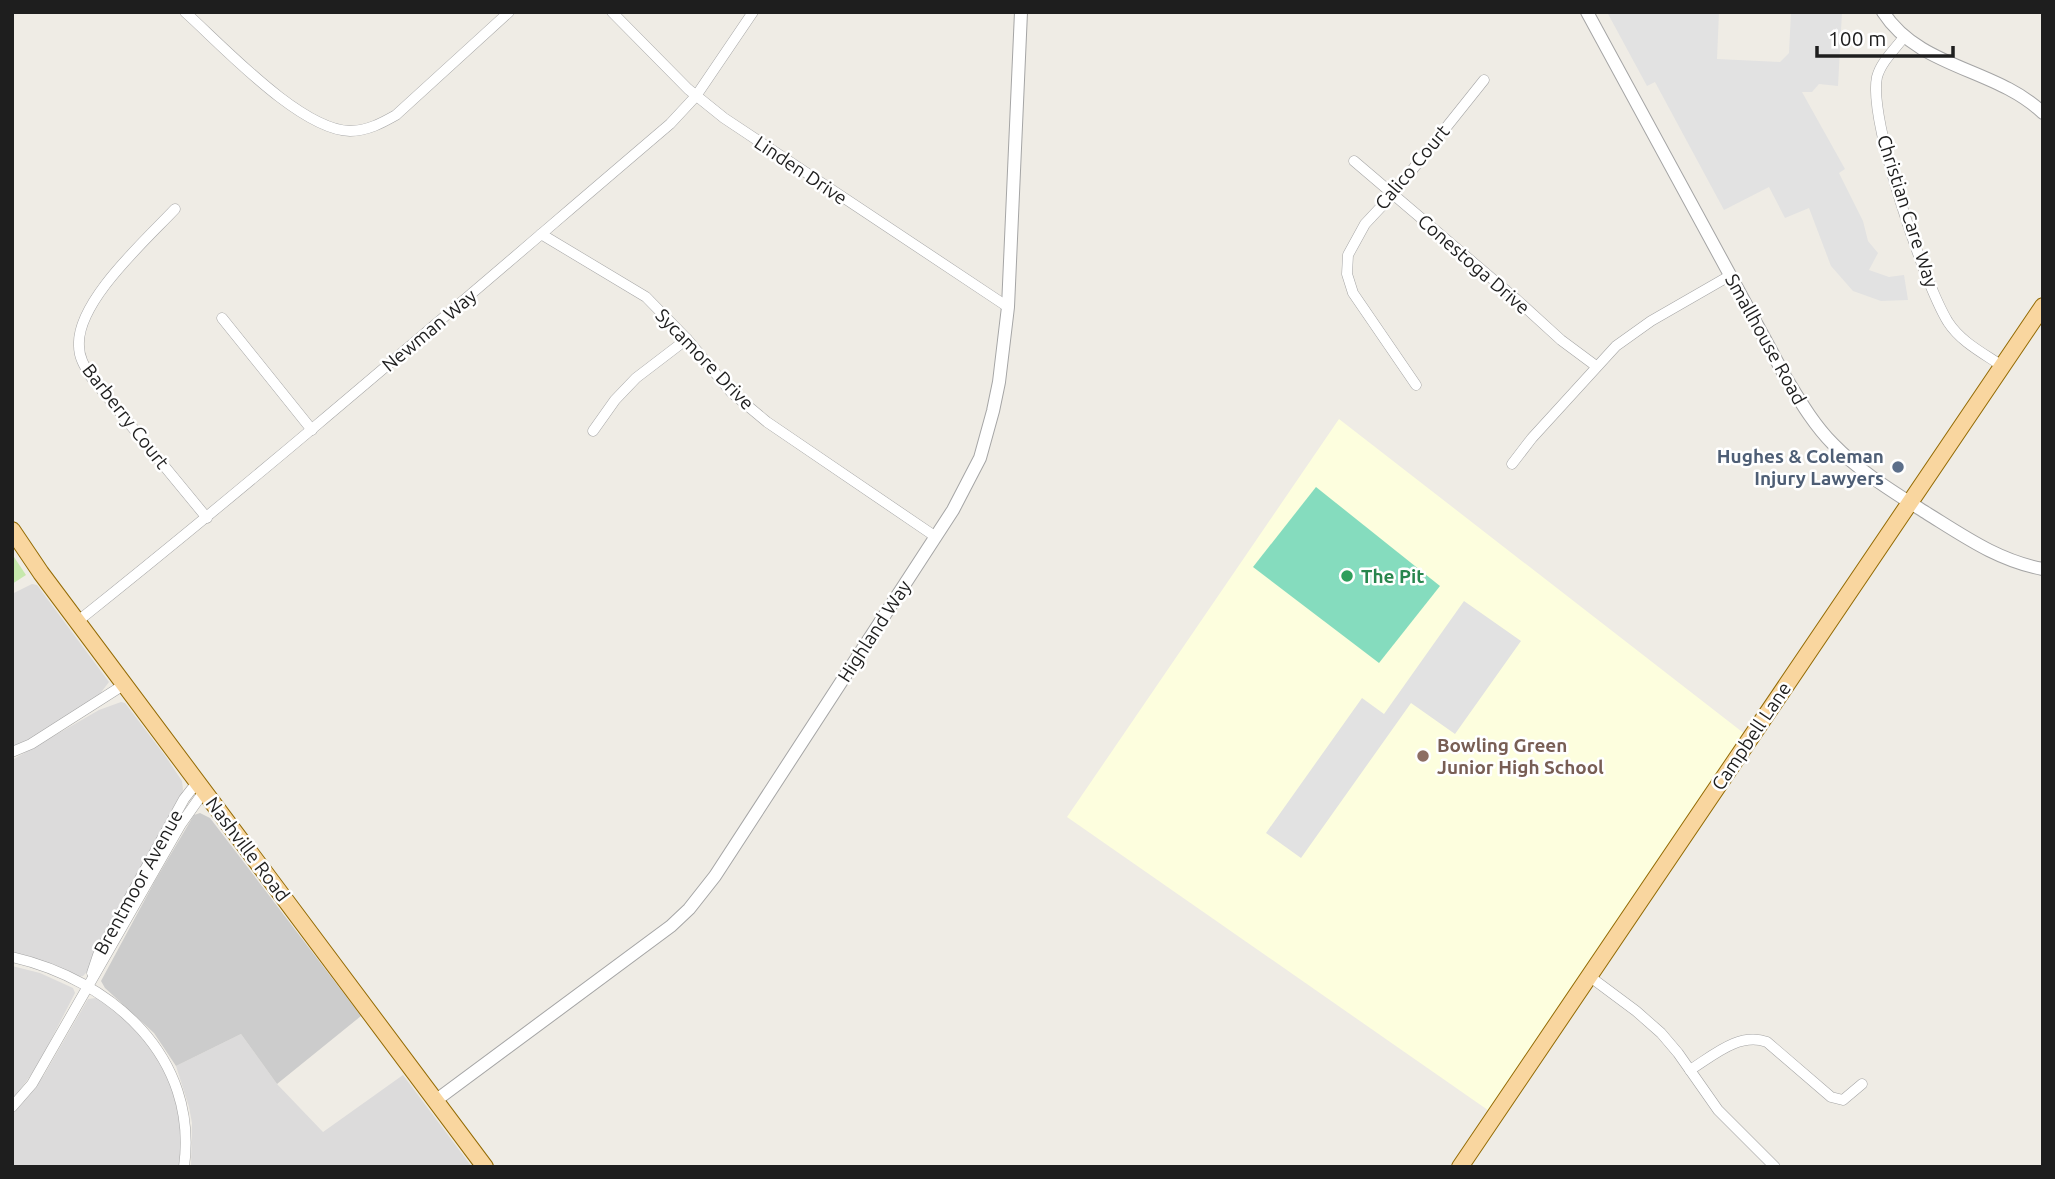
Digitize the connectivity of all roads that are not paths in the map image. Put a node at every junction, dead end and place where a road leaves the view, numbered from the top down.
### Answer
1 (185, 12) edge
2 (509, 12) edge
3 (612, 12) edge
4 (753, 12) edge
5 (1021, 12) edge
6 (1587, 12) edge
7 (1883, 12) edge
8 (1904, 37) junction
9 (1483, 80) dead end
10 (696, 96) junction
11 (2043, 113) edge
12 (1354, 161) dead end
13 (1393, 194) junction
14 (175, 209) dead end
15 (541, 234) junction
16 (1731, 275) junction
17 (2043, 306) edge
18 (1008, 307) junction
19 (222, 318) dead end
20 (687, 339) junction
21 (1596, 366) junction
22 (2002, 366) junction
23 (1416, 385) dead end
24 (312, 430) junction
25 (593, 431) dead end
26 (1512, 464) dead end
27 (1910, 502) junction
28 (207, 518) junction
29 (12, 530) edge
30 (936, 537) junction
31 (2043, 569) edge
32 (78, 621) junction
33 (125, 684) junction
34 (12, 752) edge
35 (201, 786) junction
36 (12, 957) edge
37 (1589, 976) junction
38 (88, 987) junction
39 (1690, 1070) junction
40 (1862, 1084) dead end
41 (435, 1101) junction
42 (12, 1107) edge
43 (184, 1167) edge
44 (485, 1167) edge
45 (1460, 1167) edge
46 (1775, 1167) edge

1 - 2 street
3 - 10 street, Linden Drive
4 - 10 street, Newman Way
5 - 18 street, Highland Way
6 - 16 street, Smallhouse Road
7 - 8 street
8 - 11 street
8 - 22 street, Christian Care Way
9 - 13 street, Calico Court
10 - 15 street, Newman Way
10 - 18 street, Linden Drive
12 - 13 street, Conestoga Drive
13 - 21 street, Conestoga Drive
13 - 23 street, Calico Court
14 - 28 street, Barberry Court
15 - 20 street, Sycamore Drive
15 - 24 street, Newman Way
16 - 21 street
16 - 27 street, Smallhouse Road
17 - 22 main road, Campbell Lane
18 - 30 street, Highland Way
19 - 24 street
20 - 25 street
20 - 30 street, Sycamore Drive
21 - 26 street
22 - 27 main road, Campbell Lane
24 - 28 street, Newman Way
27 - 31 street, Smallhouse Road
27 - 37 main road, Campbell Lane
28 - 32 street, Newman Way
29 - 32 main road, Nashville Road
30 - 41 street, Highland Way
32 - 33 main road, Nashville Road
33 - 34 street
33 - 35 main road, Nashville Road
35 - 38 street, Brentmoor Avenue
35 - 41 main road, Nashville Road
36 - 38 street
37 - 39 street
37 - 45 main road, Campbell Lane
38 - 42 street, Brentmoor Avenue
38 - 43 street
39 - 40 street
39 - 46 street
41 - 44 main road, Nashville Road

